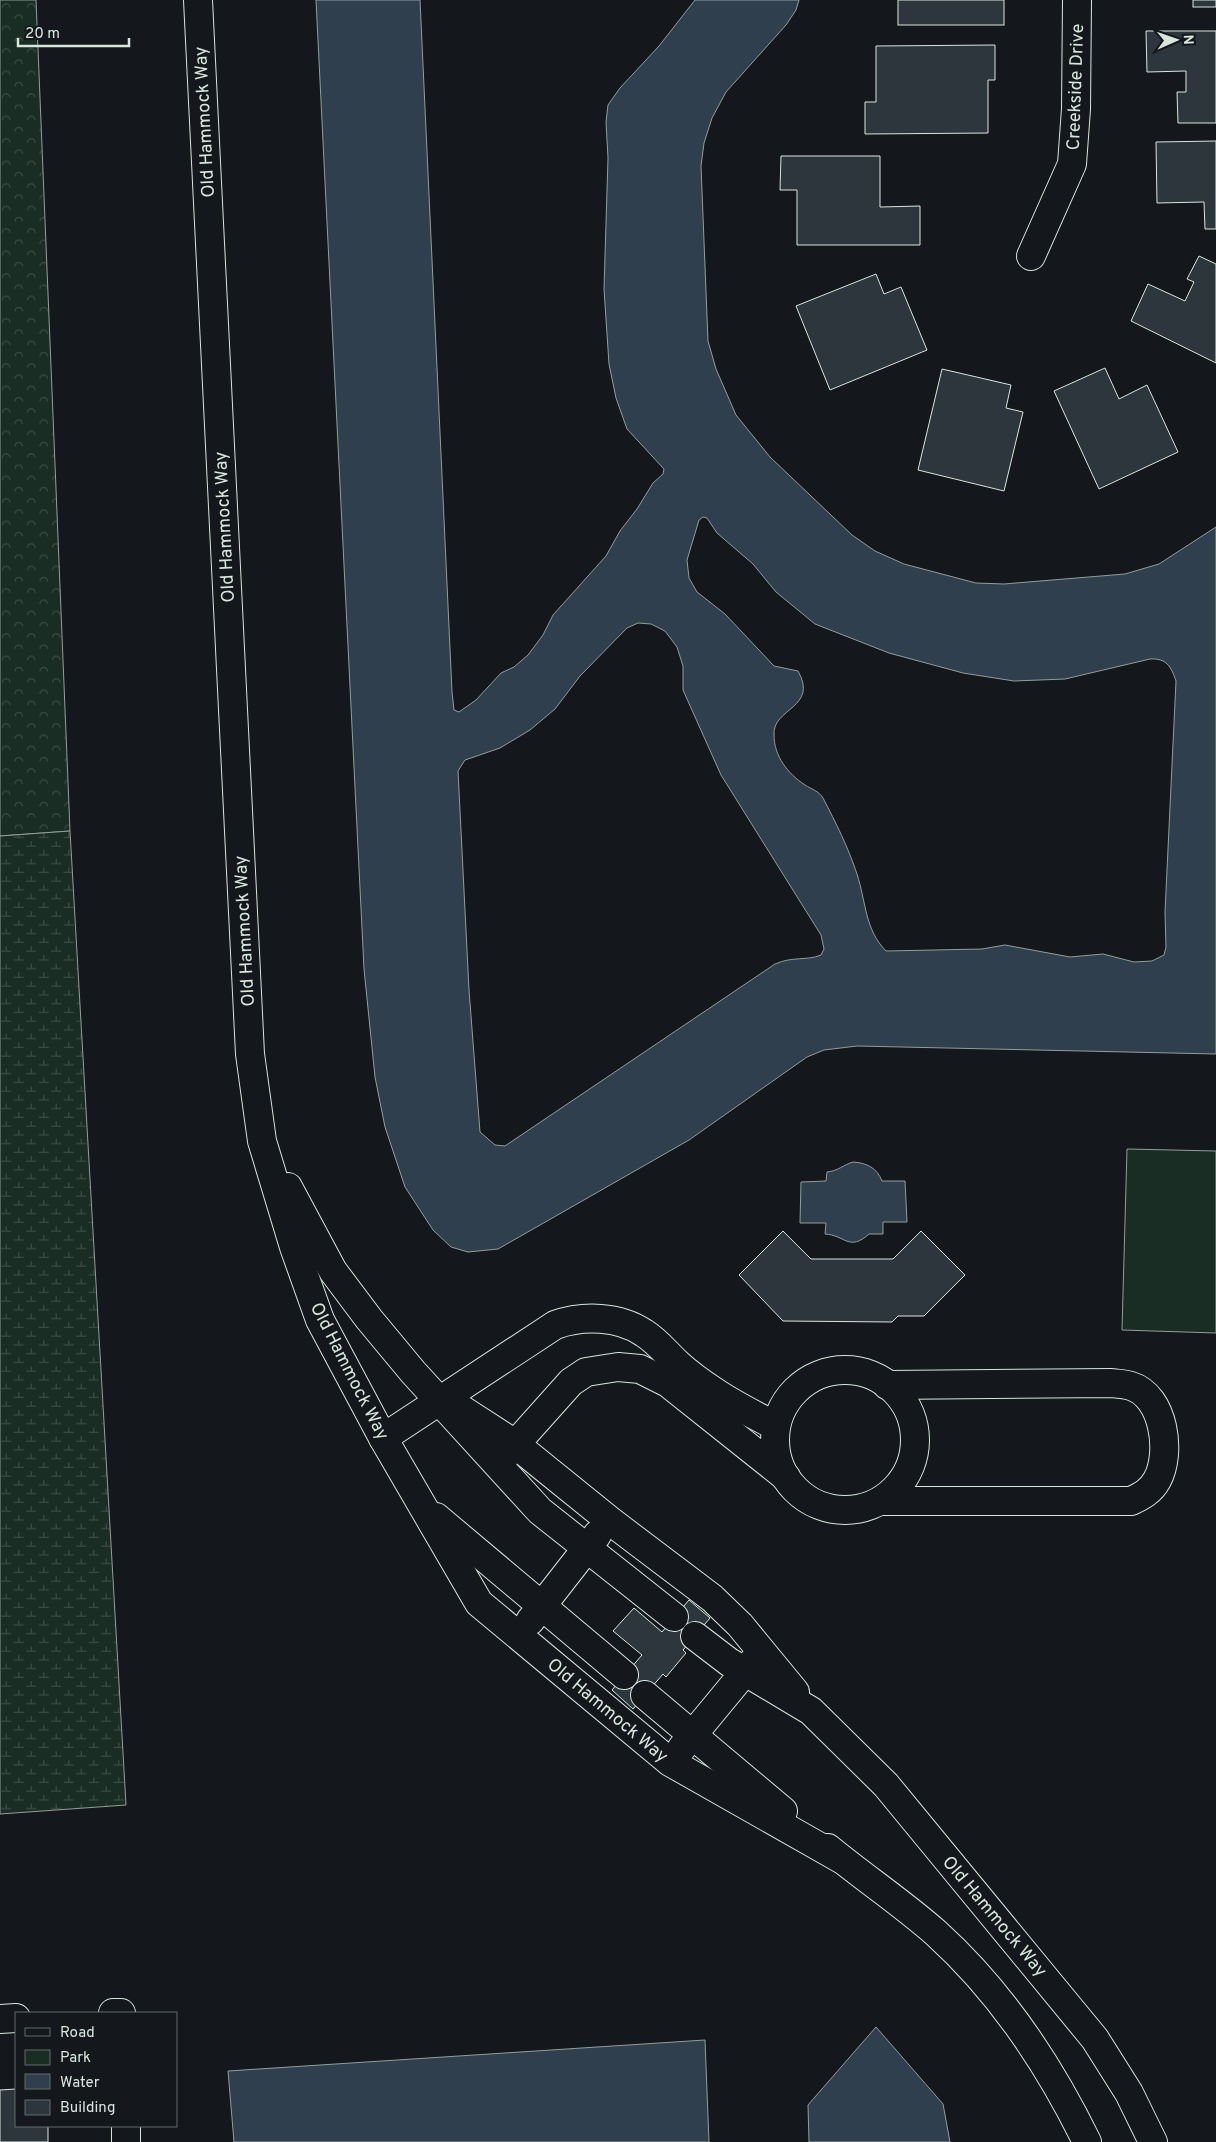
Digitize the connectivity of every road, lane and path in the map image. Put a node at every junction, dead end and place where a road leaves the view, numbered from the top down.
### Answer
1 (198, 0) edge
2 (1077, 0) edge
3 (1031, 256) dead end
4 (250, 1054) junction
5 (887, 1385) junction
6 (436, 1394) junction
7 (775, 1426) junction
8 (383, 1438) junction
9 (515, 1444) junction
10 (497, 1464) junction
11 (786, 1477) junction
12 (881, 1501) junction
13 (425, 1507) junction
14 (609, 1520) junction
15 (586, 1548) junction
16 (543, 1606) junction
17 (674, 1618) dead end
18 (518, 1635) junction
19 (695, 1636) dead end
20 (754, 1662) junction
21 (624, 1675) dead end
22 (645, 1695) dead end
23 (693, 1736) junction
24 (670, 1762) junction
25 (841, 1859) junction
26 (15, 2018) edge
27 (0, 2019) edge
28 (126, 2127) edge
29 (126, 2142) edge
30 (1087, 2142) edge
31 (1153, 2142) edge

1 - 4 street, Old Hammock Way
2 - 3 street, Creekside Drive
4 - 6 street, Old Hammock Way
4 - 8 street, Old Hammock Way
5 - 7 street
5 - 12 street
5 - 12 street
6 - 7 street
6 - 8 street
6 - 9 street, Old Hammock Way
6 - 10 street, Old Hammock Way
7 - 11 street
8 - 13 street, Old Hammock Way
9 - 10 street
9 - 11 street
9 - 14 street, Old Hammock Way
10 - 15 street, Old Hammock Way
11 - 12 street
13 - 16 street, Old Hammock Way
13 - 18 street, Old Hammock Way
14 - 15 street
14 - 20 street, Old Hammock Way
15 - 16 street
15 - 17 street, Old Hammock Way
16 - 18 street
16 - 21 street, Old Hammock Way
18 - 24 street, Old Hammock Way
19 - 20 street, Old Hammock Way
20 - 23 street
20 - 31 street, Old Hammock Way
22 - 23 street, Old Hammock Way
23 - 24 street
23 - 25 street, Old Hammock Way
24 - 25 street, Old Hammock Way
25 - 30 street, Old Hammock Way
26 - 27 street
28 - 29 street

